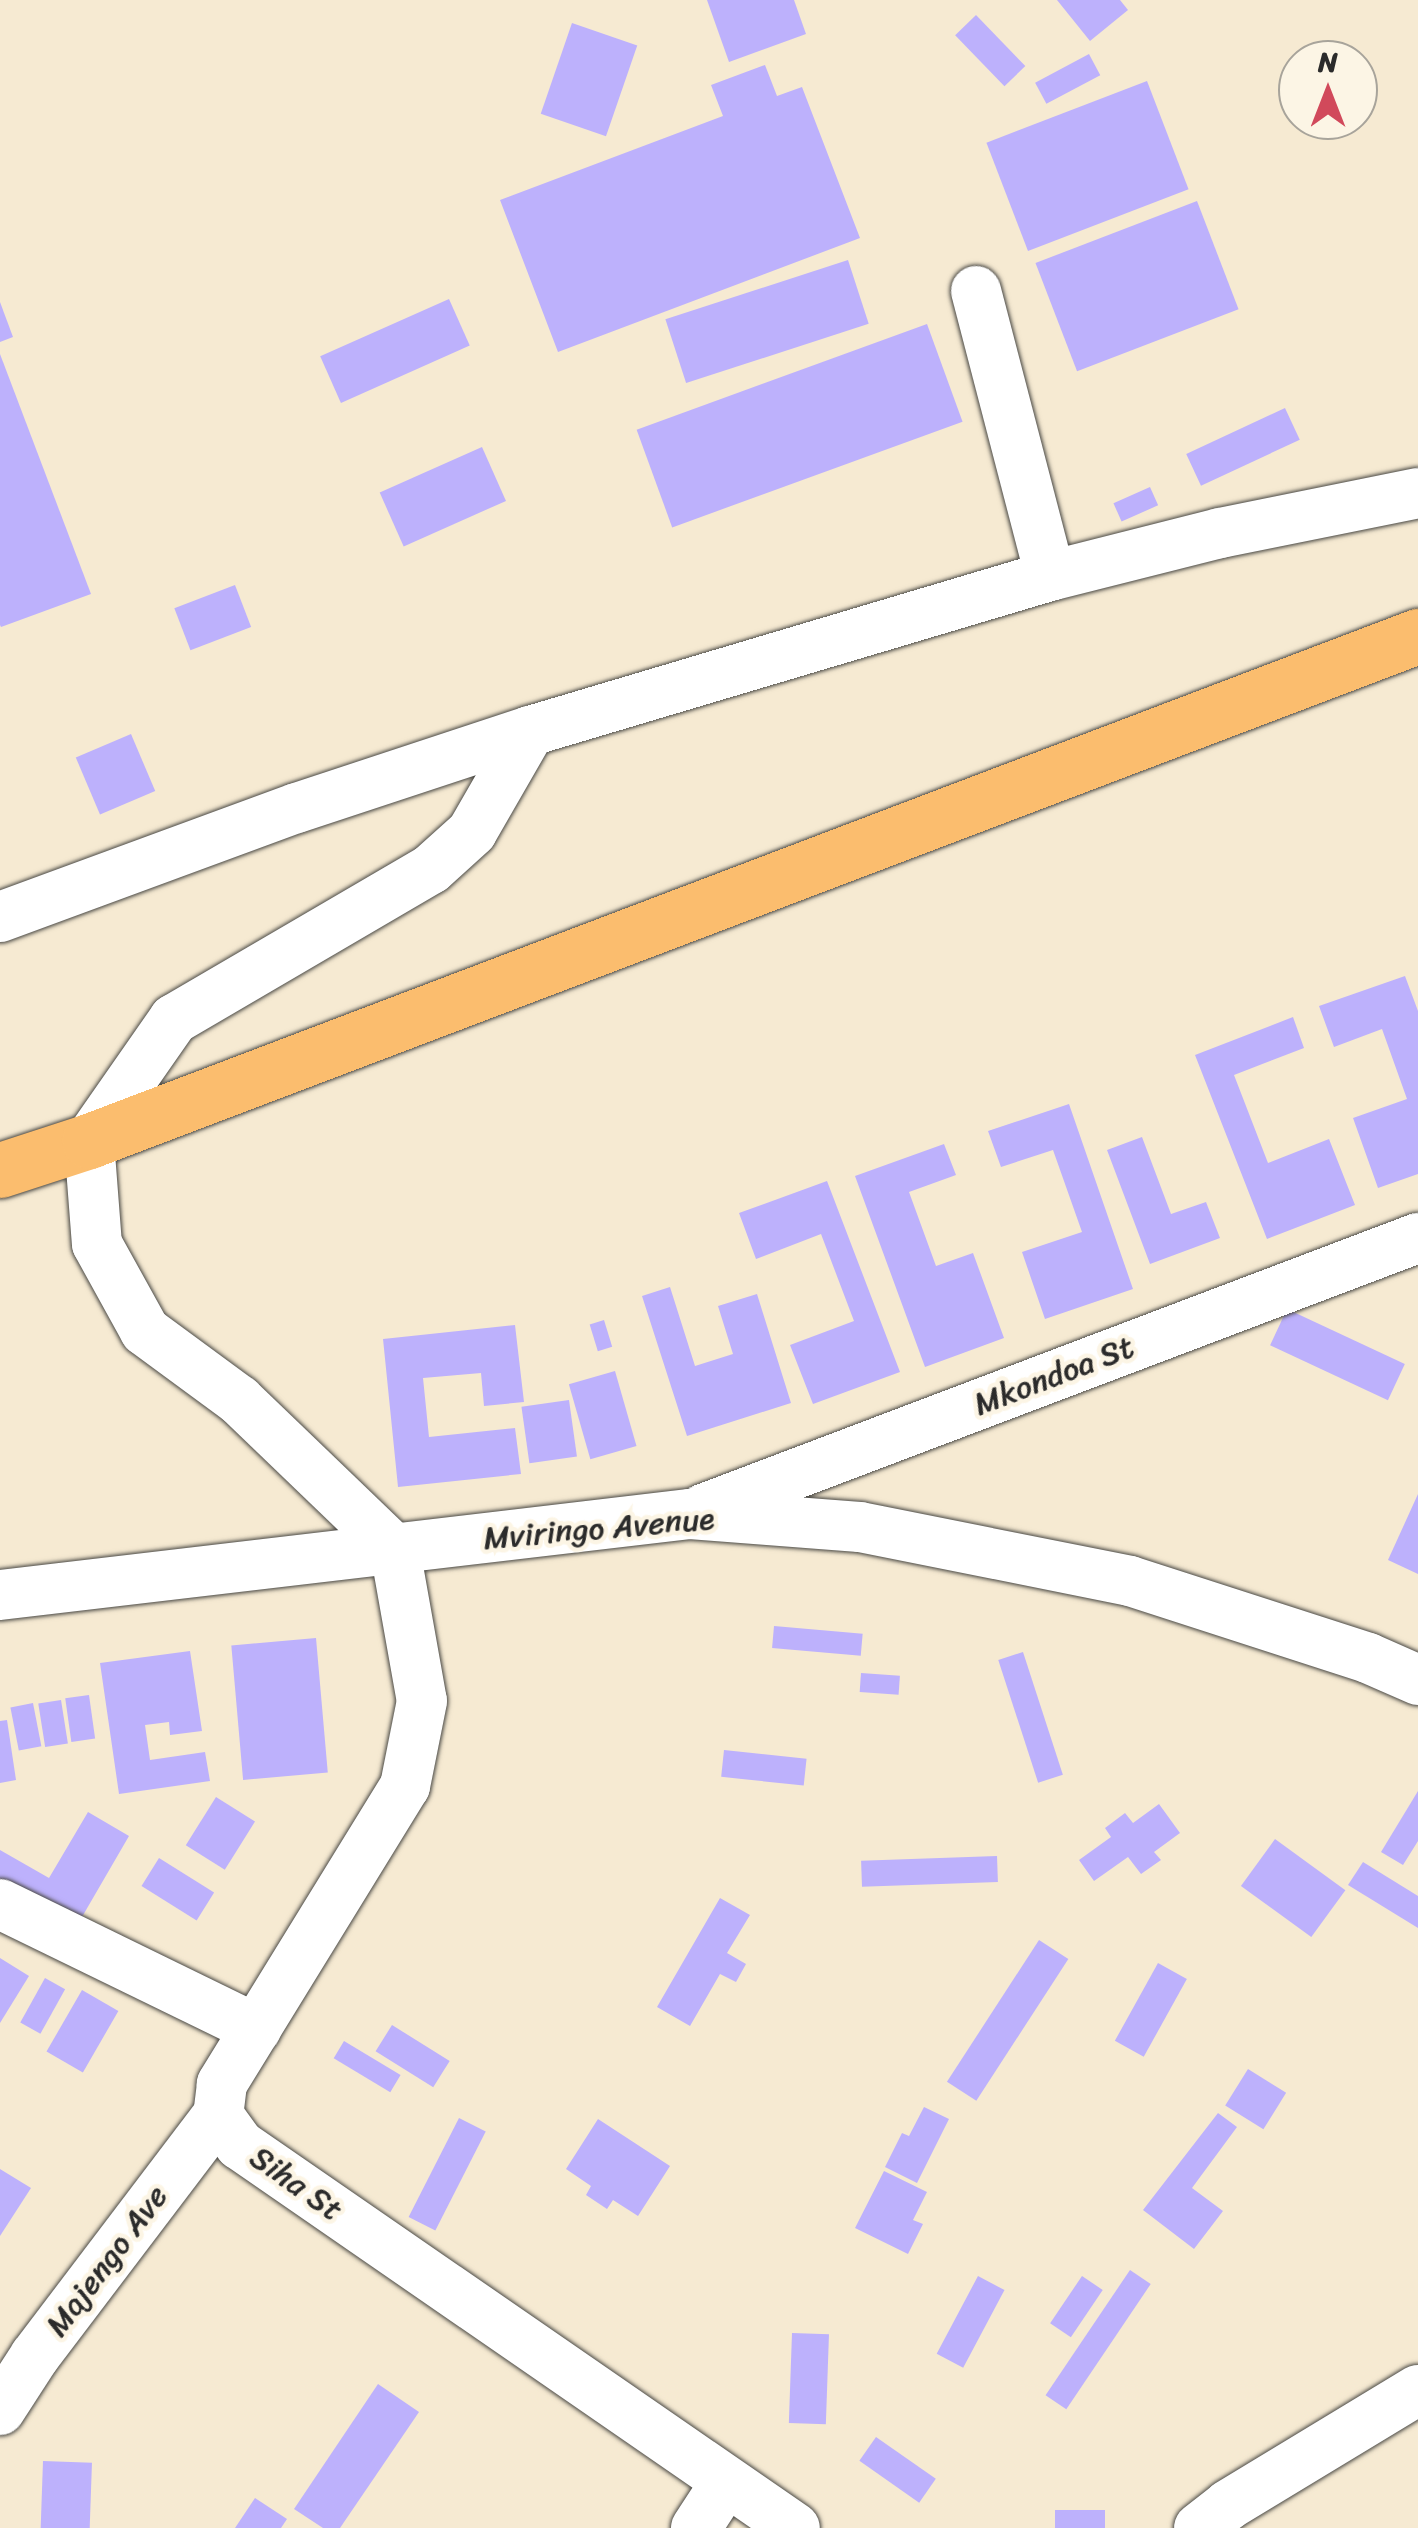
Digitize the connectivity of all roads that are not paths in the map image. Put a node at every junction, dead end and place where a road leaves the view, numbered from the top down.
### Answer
1 (976, 291) dead end
2 (1418, 493) edge
3 (1050, 576) junction
4 (1418, 636) edge
5 (530, 731) junction
6 (0, 917) edge
7 (88, 1141) junction
8 (0, 1170) edge
9 (1418, 1238) edge
10 (690, 1514) junction
11 (395, 1550) junction
12 (0, 1595) edge
13 (1418, 1680) edge
14 (0, 1904) edge
15 (256, 2029) junction
16 (218, 2115) junction
17 (17, 2344) edge
18 (1418, 2390) edge
19 (0, 2410) edge
20 (726, 2482) junction
21 (696, 2528) edge
22 (795, 2528) edge
23 (1199, 2528) edge

1 - 3 street
2 - 3 street
3 - 5 street
4 - 7 highway
5 - 6 street
5 - 7 street
7 - 8 highway
7 - 11 street
9 - 10 street, Mkondoa St
10 - 11 street, Mviringo Avenue
10 - 13 street, Mviringo Avenue
11 - 12 street, Mviringo Avenue
11 - 15 street
14 - 15 street
15 - 16 street
16 - 17 street, Majengo Ave
16 - 20 street, Siha St
17 - 19 street, Majengo Ave
18 - 23 street
20 - 21 street
20 - 22 street, Siha St

